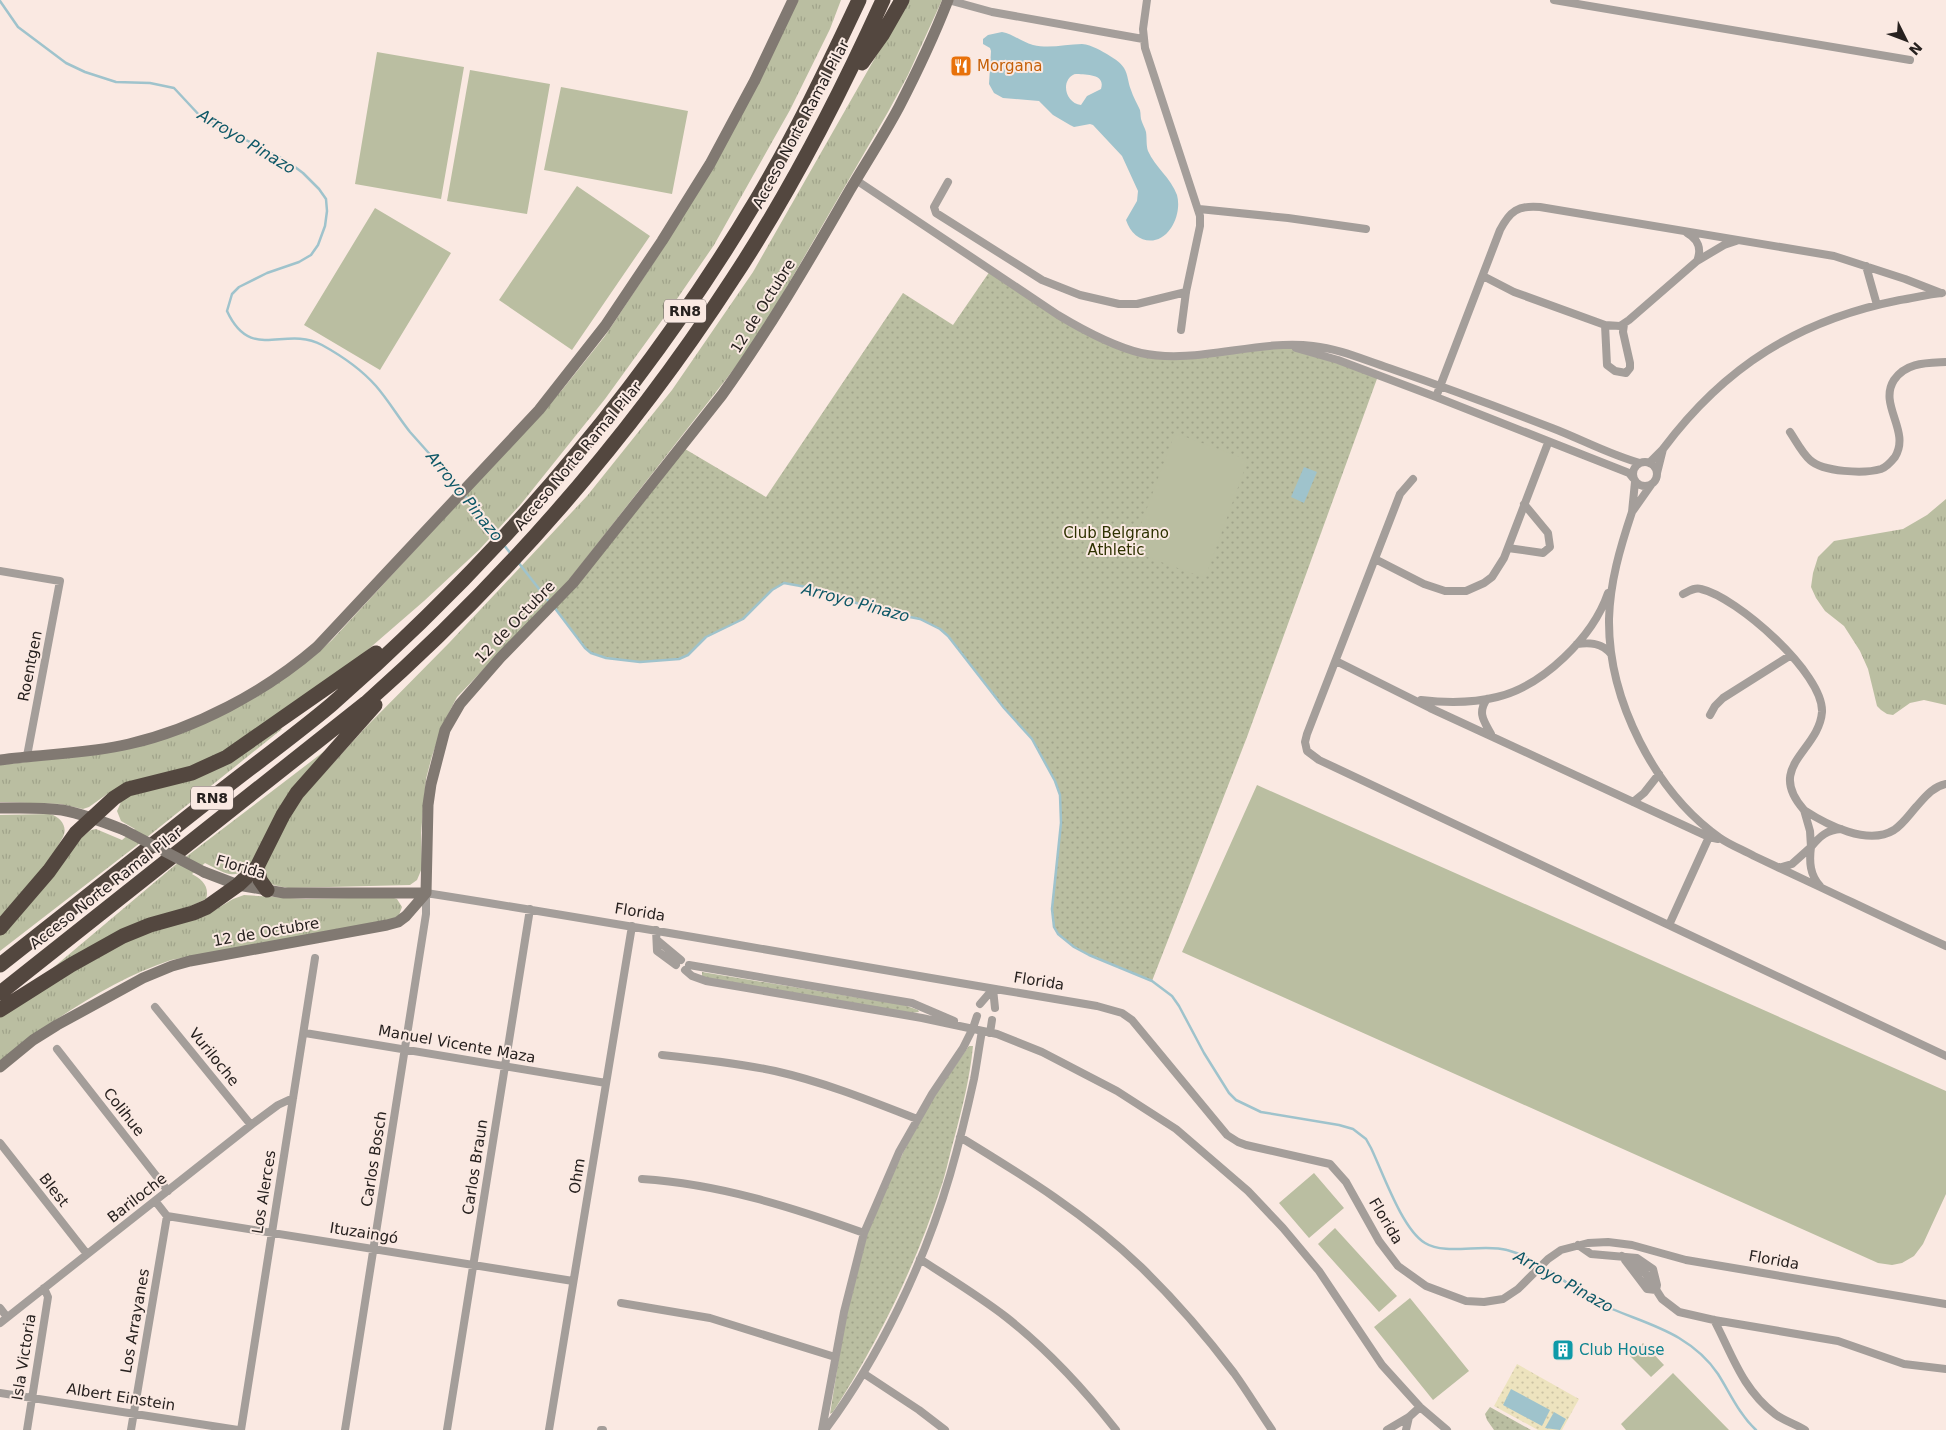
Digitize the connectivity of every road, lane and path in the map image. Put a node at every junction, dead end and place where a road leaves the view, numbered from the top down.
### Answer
1 (793, 0) edge
2 (848, 0) edge
3 (859, 0) edge
4 (883, 0) edge
5 (902, 0) edge
6 (948, 0) edge
7 (1147, 0) edge
8 (1554, 0) edge
9 (1143, 39) junction
10 (1910, 60) dead end
11 (822, 79) junction
12 (832, 108) junction
13 (856, 180) junction
14 (948, 182) dead end
15 (1199, 209) junction
16 (1366, 229) dead end
17 (1685, 232) junction
18 (1738, 240) junction
19 (1697, 261) junction
20 (1866, 266) junction
21 (1483, 276) junction
22 (1186, 292) junction
23 (1943, 293) edge
24 (1877, 305) junction
25 (1624, 324) junction
26 (1605, 326) junction
27 (1181, 330) dead end
28 (1282, 345) junction
29 (1946, 362) edge
30 (1440, 386) junction
31 (1436, 396) junction
32 (1790, 432) dead end
33 (1548, 442) junction
34 (1663, 449) junction
35 (1640, 463) junction
36 (1649, 463) junction
37 (1657, 473) junction
38 (1413, 479) dead end
39 (1634, 480) junction
40 (1651, 485) junction
41 (1524, 504) junction
42 (1632, 512) junction
43 (1508, 548) junction
44 (1374, 559) junction
45 (0, 571) edge
46 (1613, 579) junction
47 (1683, 594) dead end
48 (418, 623) junction
49 (1577, 644) junction
50 (1612, 654) junction
51 (1791, 655) junction
52 (414, 661) junction
53 (1336, 661) junction
54 (1487, 699) junction
55 (1415, 700) junction
56 (1710, 715) dead end
57 (1491, 734) junction
58 (27, 756) junction
59 (0, 760) edge
60 (1659, 774) junction
61 (1946, 784) edge
62 (1633, 802) junction
63 (0, 808) edge
64 (1804, 810) junction
65 (91, 818) junction
66 (1841, 829) junction
67 (1709, 833) junction
68 (1811, 847) junction
69 (257, 867) junction
70 (1778, 868) junction
71 (238, 885) junction
72 (1824, 889) junction
73 (267, 890) junction
74 (426, 892) junction
75 (530, 909) junction
76 (1669, 925) junction
77 (632, 926) junction
78 (0, 928) edge
79 (656, 930) junction
80 (1946, 946) edge
81 (315, 958) dead end
82 (678, 962) dead end
83 (0, 965) edge
84 (701, 968) junction
85 (698, 979) junction
86 (993, 989) junction
87 (0, 993) edge
88 (980, 1004) dead end
89 (155, 1007) dead end
90 (995, 1008) dead end
91 (0, 1010) edge
92 (977, 1016) dead end
93 (992, 1020) dead end
94 (970, 1028) junction
95 (986, 1032) junction
96 (305, 1033) junction
97 (405, 1049) junction
98 (58, 1050) dead end
99 (662, 1055) dead end
100 (1946, 1056) edge
101 (505, 1066) junction
102 (0, 1067) edge
103 (606, 1083) junction
104 (293, 1098) junction
105 (917, 1119) junction
106 (251, 1125) junction
107 (960, 1137) junction
108 (0, 1143) edge
109 (642, 1179) dead end
110 (168, 1192) junction
111 (156, 1202) junction
112 (167, 1216) junction
113 (272, 1232) junction
114 (864, 1233) junction
115 (1578, 1245) junction
116 (374, 1248) junction
117 (87, 1254) junction
118 (920, 1259) junction
119 (474, 1264) junction
120 (573, 1281) junction
121 (44, 1288) junction
122 (621, 1303) dead end
123 (1946, 1304) edge
124 (0, 1308) edge
125 (7, 1317) junction
126 (1714, 1320) junction
127 (0, 1323) edge
128 (835, 1356) junction
129 (1946, 1369) edge
130 (863, 1373) junction
131 (0, 1393) edge
132 (32, 1397) junction
133 (1420, 1407) junction
134 (134, 1413) junction
135 (1409, 1416) junction
136 (27, 1430) edge
137 (131, 1430) edge
138 (240, 1430) edge
139 (345, 1430) edge
140 (447, 1430) edge
141 (549, 1430) edge
142 (824, 1430) edge
143 (945, 1430) edge
144 (1116, 1430) edge
145 (1272, 1430) edge
146 (1387, 1430) edge
147 (1406, 1430) edge
148 (1447, 1430) edge
149 (1806, 1430) edge

1 - 58 street
2 - 11 highway
3 - 11 highway, Acceso Norte Ramal Pilar / RN8
4 - 12 highway, Acceso Norte Ramal Pilar / RN8
5 - 12 highway
6 - 9 street
6 - 13 street, 12 de Octubre
7 - 9 street
8 - 10 street
9 - 15 street
11 - 48 highway, Acceso Norte Ramal Pilar / RN8
12 - 52 highway, Acceso Norte Ramal Pilar / RN8
13 - 28 street
13 - 74 street, 12 de Octubre
14 - 22 street
15 - 16 street
15 - 22 street
17 - 18 street
17 - 19 street
17 - 21 street
18 - 19 street
18 - 20 street
19 - 25 street
20 - 23 street
20 - 24 street
21 - 26 street
21 - 30 street
22 - 27 street
23 - 24 street
24 - 34 street
25 - 26 street
25 - 26 street
28 - 30 street
28 - 31 street
29 - 32 street
30 - 31 street
30 - 35 street
31 - 33 street
33 - 39 street
33 - 41 street
34 - 36 street
34 - 37 street
35 - 36 street
35 - 39 street
36 - 37 street
37 - 40 street
38 - 44 street
39 - 40 street
39 - 42 street
40 - 42 street
41 - 43 street
41 - 43 street
42 - 46 street
43 - 44 street
44 - 53 street
45 - 58 street, Roentgen
46 - 49 street
46 - 50 street
47 - 51 street
48 - 65 highway
48 - 83 highway, Acceso Norte Ramal Pilar / RN8
49 - 50 street
49 - 54 street
50 - 60 street
51 - 56 street
51 - 64 street
52 - 69 highway
52 - 87 highway, Acceso Norte Ramal Pilar / RN8
53 - 55 street
53 - 76 street
54 - 55 street
54 - 57 street
55 - 57 street
57 - 62 street
58 - 59 street
60 - 62 street
60 - 67 street
61 - 66 street
62 - 67 street
63 - 65 street, Florida
64 - 66 street
64 - 68 street
65 - 71 street, Florida, bridge
65 - 78 highway
66 - 68 street
67 - 70 street
67 - 76 street
68 - 70 street
68 - 72 street
69 - 71 highway
69 - 73 highway
70 - 72 street
71 - 73 street, Florida
71 - 91 highway
72 - 80 street
73 - 74 street, Florida
74 - 75 street, Florida
74 - 97 street, Carlos Bosch
74 - 102 street, 12 de Octubre
75 - 77 street, Florida
75 - 101 street, Carlos Braun
76 - 100 street
77 - 79 street, Florida
77 - 103 street, Ohm
79 - 82 street
79 - 86 street, Florida
81 - 96 street, Los Alerces
84 - 85 street
84 - 85 street
84 - 94 street
85 - 94 street
86 - 88 street
86 - 90 street
86 - 115 street, Florida
89 - 106 street, Vuriloche
92 - 94 street
93 - 95 street
94 - 95 street
94 - 105 street
95 - 107 street
95 - 133 street
96 - 97 street, Manuel Vicente Maza
96 - 104 street, Los Alerces
97 - 101 street, Manuel Vicente Maza
97 - 116 street, Carlos Bosch
98 - 110 street, Colihue
99 - 105 street
101 - 103 street, Manuel Vicente Maza
101 - 119 street, Carlos Braun
103 - 120 street, Ohm
104 - 106 street, Bariloche
104 - 113 street, Los Alerces
105 - 114 street
106 - 110 street, Bariloche
107 - 118 street
107 - 145 street
108 - 117 street, Blest
109 - 114 street
110 - 111 street, Bariloche
111 - 112 street
111 - 117 street, Bariloche
112 - 113 street, Ituzaingó
112 - 134 street, Los Arrayanes
113 - 116 street, Ituzaingó
113 - 138 street, Los Alerces
114 - 128 street
115 - 123 street, Florida
115 - 126 street
116 - 119 street, Ituzaingó
116 - 139 street, Carlos Bosch
117 - 121 street, Bariloche
118 - 130 street
118 - 144 street
119 - 120 street, Ituzaingó
119 - 140 street, Carlos Braun
120 - 141 street, Ohm
121 - 125 street, Bariloche
121 - 132 street, Isla Victoria
122 - 128 street
124 - 125 street
125 - 127 street, Bariloche
126 - 129 street
126 - 149 street
128 - 142 street
130 - 142 street
130 - 143 street
131 - 132 street, Albert Einstein
132 - 134 street, Albert Einstein
132 - 136 street, Isla Victoria
133 - 135 street
133 - 148 street
134 - 137 street, Los Arrayanes
134 - 138 street, Albert Einstein
135 - 146 street
135 - 147 street

